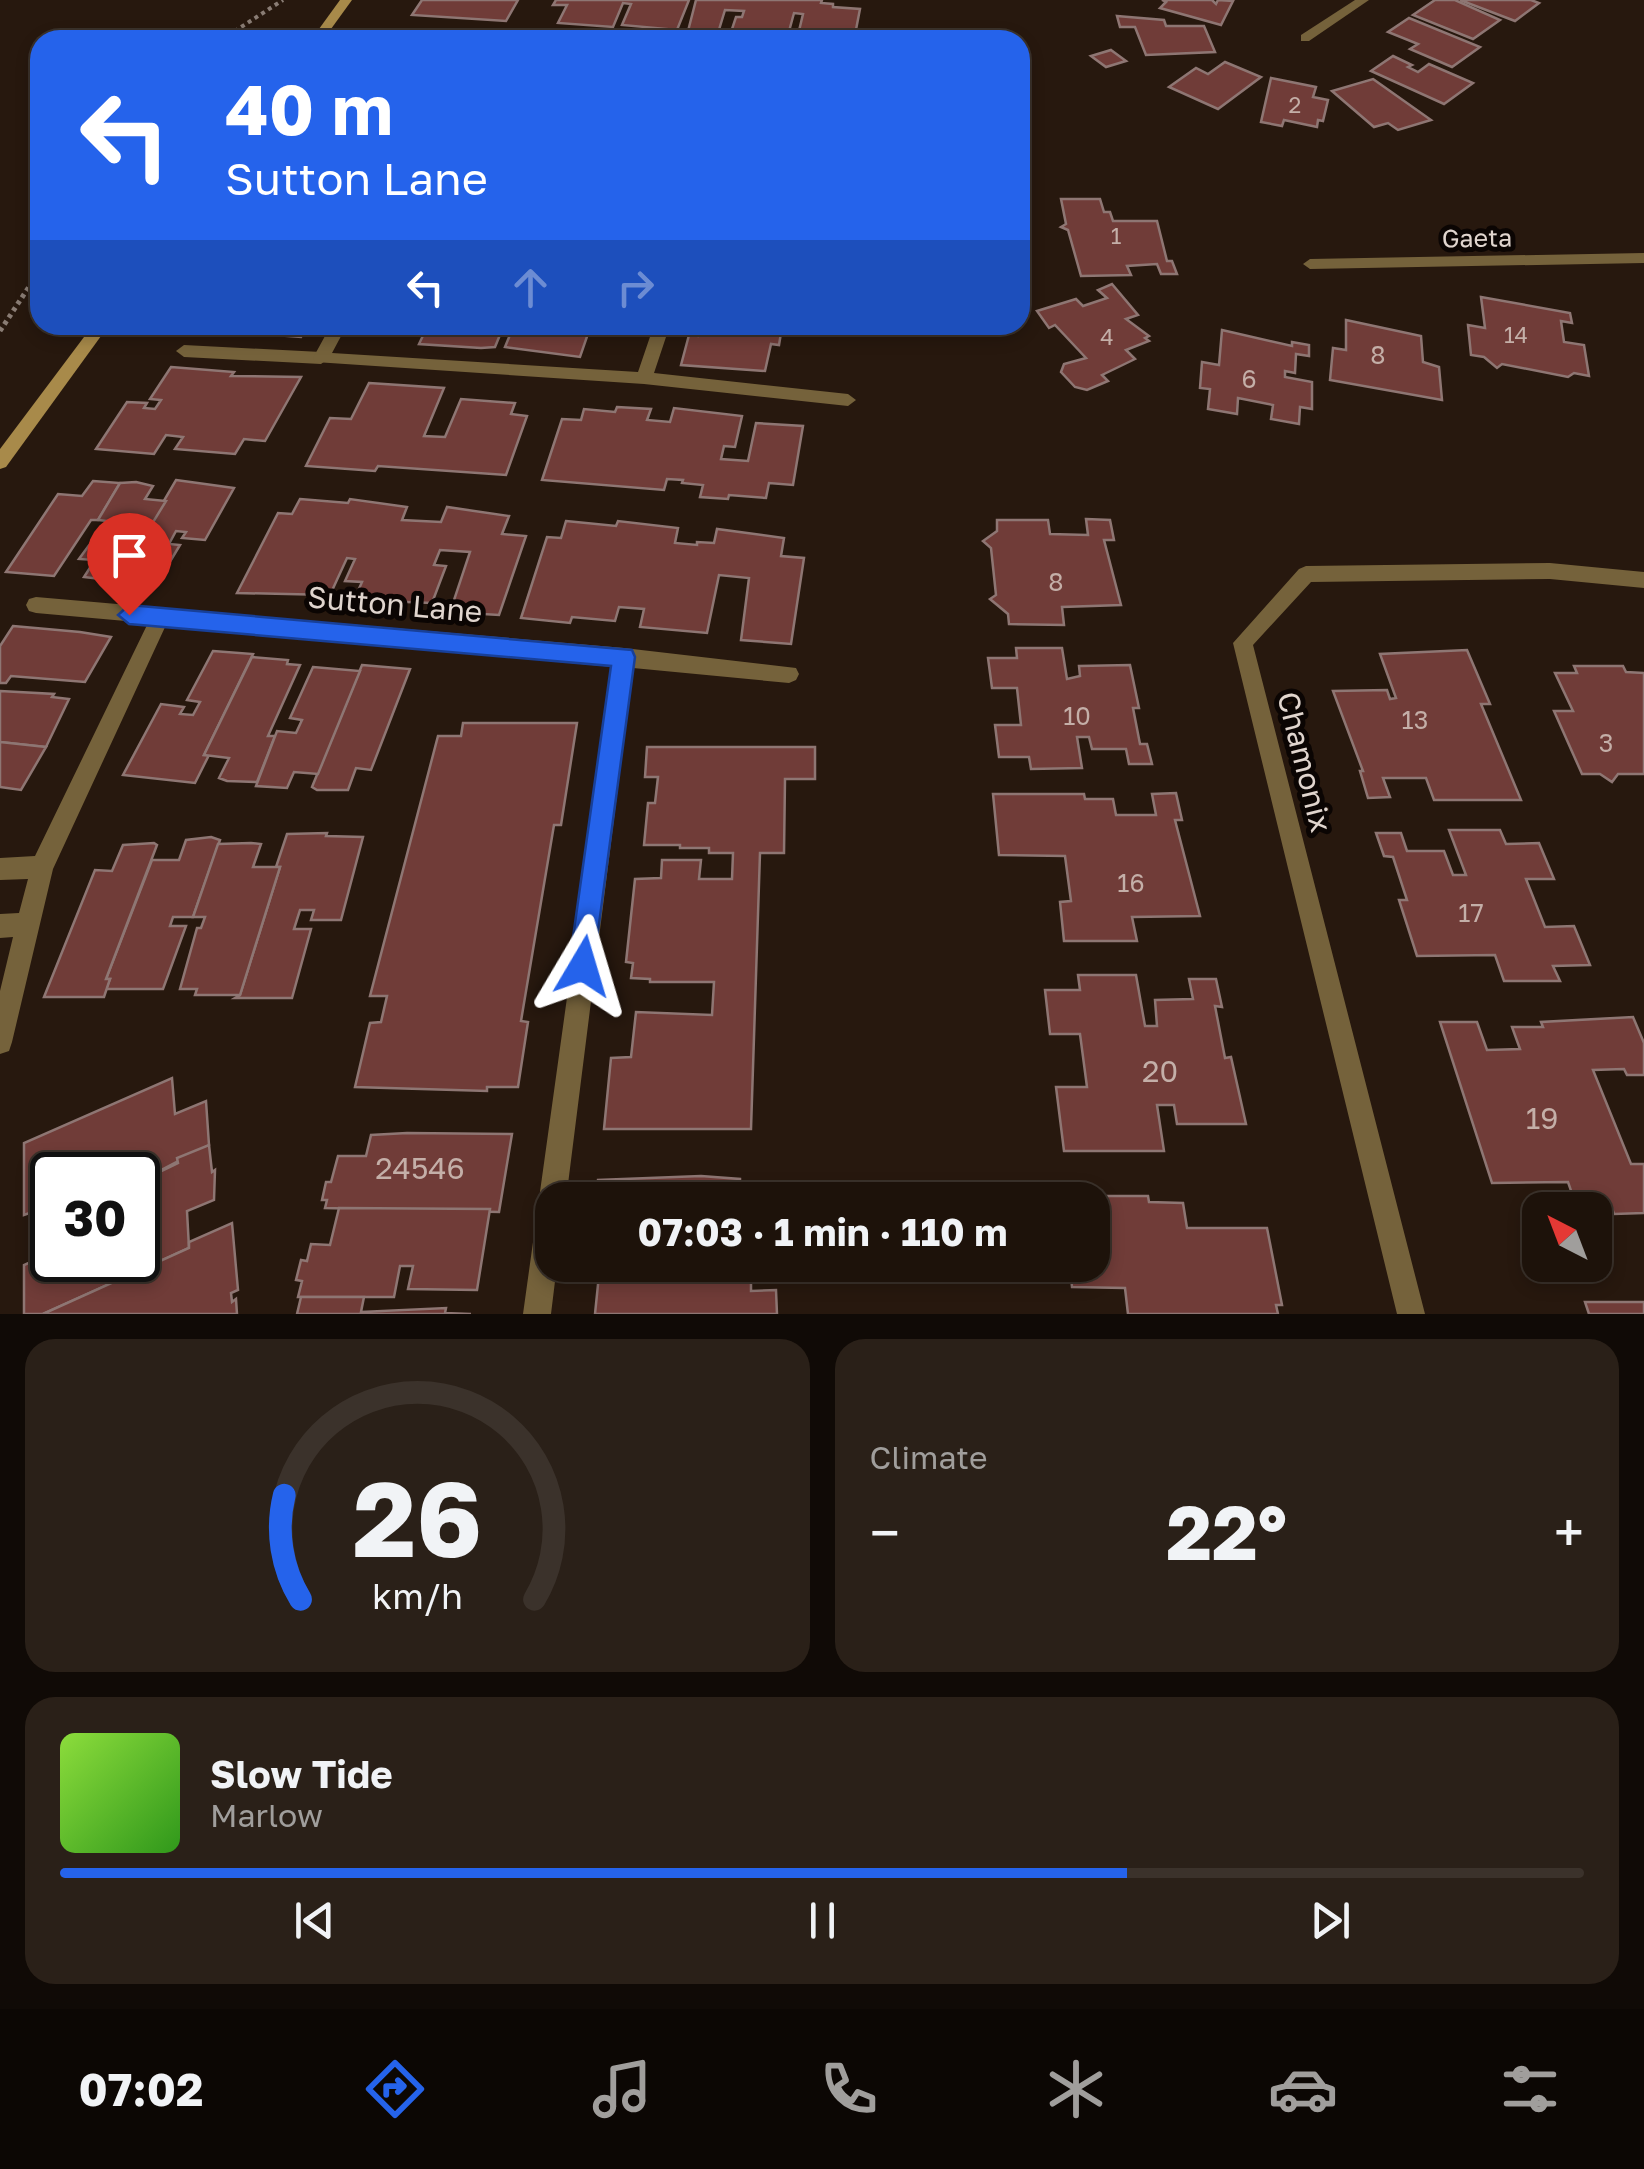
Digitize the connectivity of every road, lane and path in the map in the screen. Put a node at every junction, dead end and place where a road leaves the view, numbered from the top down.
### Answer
1 (283, 0) edge
2 (346, 0) edge
3 (1362, 0) edge
4 (236, 30) edge
5 (324, 30) edge
6 (1305, 38) dead end
7 (1644, 258) edge
8 (1310, 264) dead end
9 (30, 285) edge
10 (0, 331) edge
11 (94, 335) edge
12 (334, 335) edge
13 (659, 335) edge
14 (184, 351) dead end
15 (321, 358) junction
16 (644, 378) junction
17 (848, 400) dead end
18 (0, 462) edge
19 (1644, 580) edge
20 (36, 605) dead end
21 (160, 618) junction
22 (624, 657) junction
23 (789, 674) dead end
24 (42, 866) junction
25 (0, 870) edge
26 (28, 924) junction
27 (0, 926) edge
28 (0, 1042) edge
29 (536, 1314) edge
30 (1412, 1314) edge

1 - 4 path
2 - 5 street
3 - 6 street
7 - 8 street, Gaeta
9 - 10 path
11 - 18 street
12 - 15 street
13 - 16 street
14 - 15 street
15 - 16 street
16 - 17 street
19 - 30 street, Chamonix
20 - 21 street, Sutton Lane
21 - 22 street, Sutton Lane
21 - 24 street
22 - 23 street, Sutton Lane
22 - 29 street
24 - 25 street
24 - 26 street
26 - 27 street
26 - 28 street

